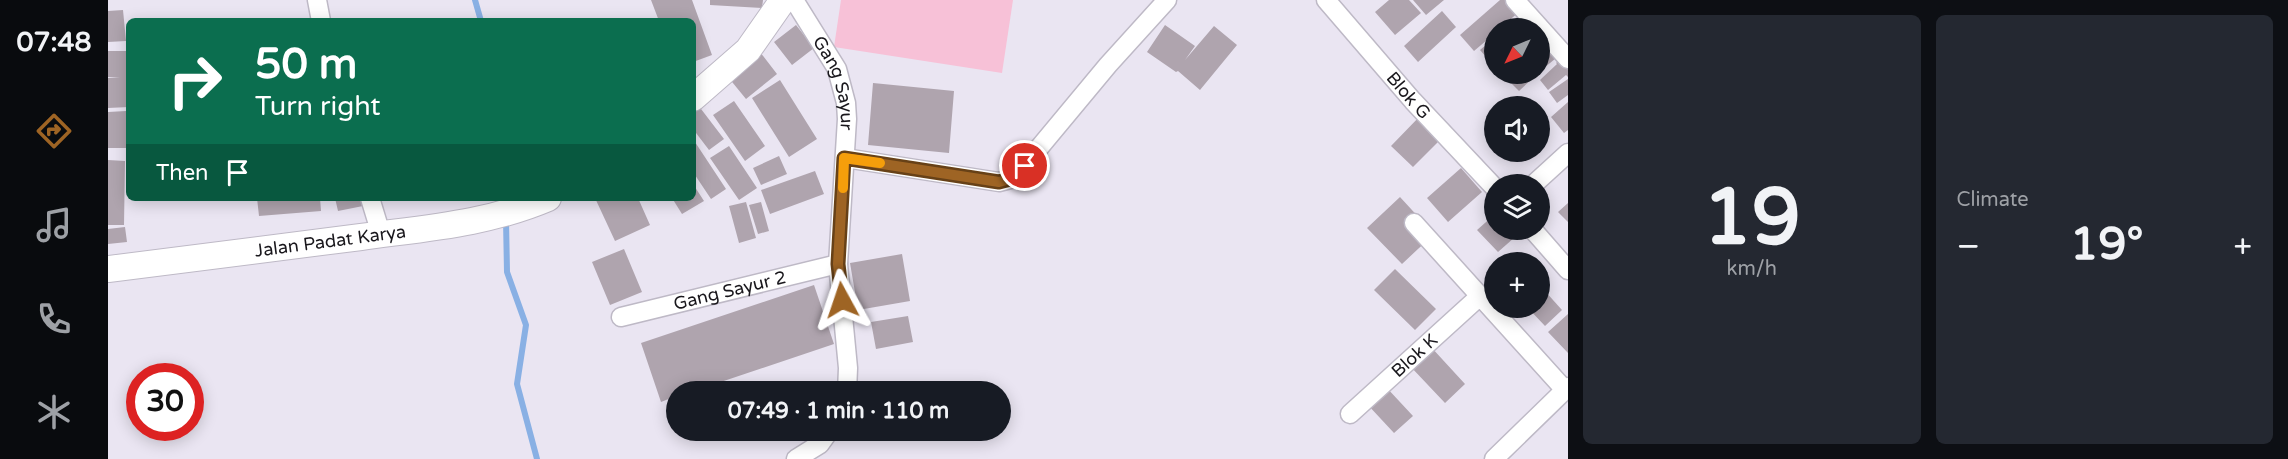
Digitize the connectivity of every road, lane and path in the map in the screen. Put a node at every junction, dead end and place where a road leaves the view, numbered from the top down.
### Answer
1 (317, 0) edge
2 (783, 0) edge
3 (794, 0) edge
4 (1167, 0) edge
5 (1326, 0) edge
6 (1515, 0) edge
7 (320, 18) edge
8 (1568, 59) edge
9 (696, 95) edge
10 (1568, 153) edge
11 (844, 158) junction
12 (1545, 174) edge
13 (1484, 176) edge
14 (371, 201) edge
15 (541, 201) edge
16 (1414, 223) dead end
17 (381, 234) junction
18 (1542, 240) edge
19 (838, 264) junction
20 (108, 269) edge
21 (1568, 270) edge
22 (1480, 296) junction
23 (621, 317) dead end
24 (848, 381) edge
25 (1567, 389) edge
26 (1350, 414) dead end
27 (822, 441) edge
28 (796, 459) edge
29 (1494, 459) edge

1 - 7 street
2 - 9 main road
3 - 11 street, Gang Sayur
4 - 11 street
5 - 13 street, Blok G
6 - 8 street
10 - 12 street
11 - 19 street, Gang Sayur
14 - 17 street
15 - 17 main road, Jalan Padat Karya
16 - 22 street
17 - 20 main road, Jalan Padat Karya
18 - 21 street
19 - 23 street, Gang Sayur 2
19 - 24 street, Gang Sayur
22 - 25 street
22 - 26 street, Blok K
25 - 29 street
27 - 28 street

